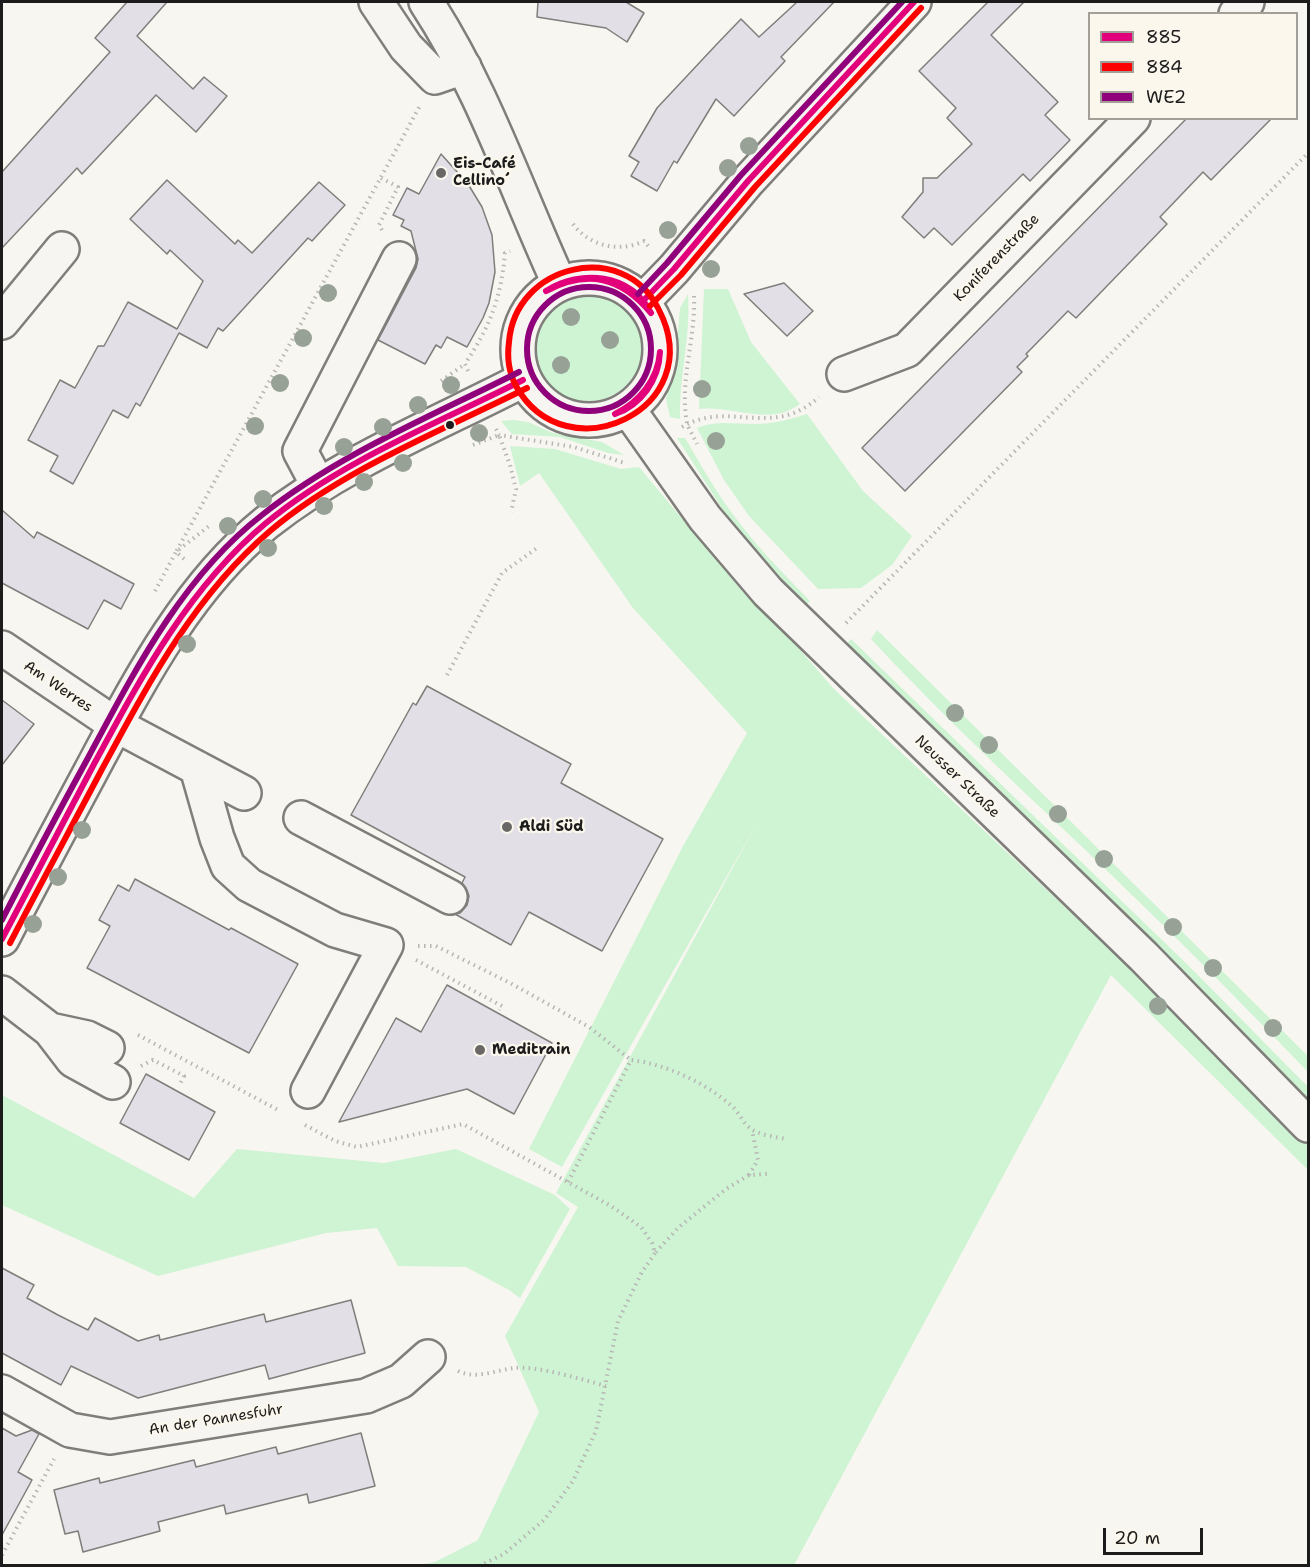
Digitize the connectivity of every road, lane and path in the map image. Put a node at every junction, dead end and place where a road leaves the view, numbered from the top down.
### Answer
1 (376, 2) edge
2 (914, 2) edge
3 (436, 6) edge
4 (450, 72) junction
5 (1131, 120) edge
6 (1308, 153) edge
7 (381, 178) junction
8 (62, 249) dead end
9 (399, 259) joint
10 (559, 283) junction
11 (644, 300) junction
12 (2, 322) edge
13 (844, 374) joint
14 (523, 380) junction
15 (628, 410) junction
16 (687, 424) dead end
17 (469, 447) dead end
18 (318, 485) junction
19 (511, 512) dead end
20 (537, 548) dead end
21 (209, 581) junction
22 (844, 626) dead end
23 (2, 648) edge
24 (447, 675) dead end
25 (116, 725) junction
26 (197, 768) junction
27 (244, 793) dead end
28 (301, 818) dead end
29 (450, 897) dead end
30 (2, 939) edge
31 (386, 945) junction
32 (2, 993) edge
33 (499, 1010) dead end
34 (50, 1030) junction
35 (117, 1039) joint
36 (631, 1060) junction
37 (113, 1082) joint
38 (179, 1086) dead end
39 (308, 1091) dead end
40 (283, 1113) dead end
41 (304, 1124) dead end
42 (1308, 1125) edge
43 (751, 1130) junction
44 (786, 1140) dead end
45 (767, 1174) dead end
46 (749, 1175) junction
47 (568, 1182) junction
48 (655, 1253) junction
49 (428, 1357) joint
50 (606, 1386) junction
51 (2, 1392) edge
52 (70, 1430) junction
53 (2, 1556) edge
54 (479, 1566) edge

1 - 4 street
2 - 11 street
3 - 4 street
4 - 7 path
4 - 10 street
5 - 13 street, Koniferenstraße
6 - 22 path
7 - 9 path
7 - 21 path
8 - 12 street
9 - 18 street
10 - 11 street
10 - 14 street
11 - 15 street
13 - 16 path
14 - 15 street
14 - 18 street
15 - 42 street, Neusser Straße
17 - 19 path
18 - 21 street
20 - 24 path
21 - 25 street
23 - 25 street, Am Werres
25 - 26 street, Am Werres
25 - 30 street
26 - 27 street, Am Werres
26 - 31 street
28 - 29 street
31 - 33 path
31 - 36 path
31 - 39 street
32 - 34 street
34 - 35 street
34 - 37 street
35 - 40 path
36 - 43 path
36 - 47 path
37 - 38 path
41 - 47 path
43 - 44 path
43 - 46 path
45 - 46 path
46 - 48 path
47 - 48 path
48 - 50 path
49 - 50 path
49 - 52 street, An der Pannesfuhr
50 - 54 path
51 - 52 street, An der Pannesfuhr
52 - 53 path

